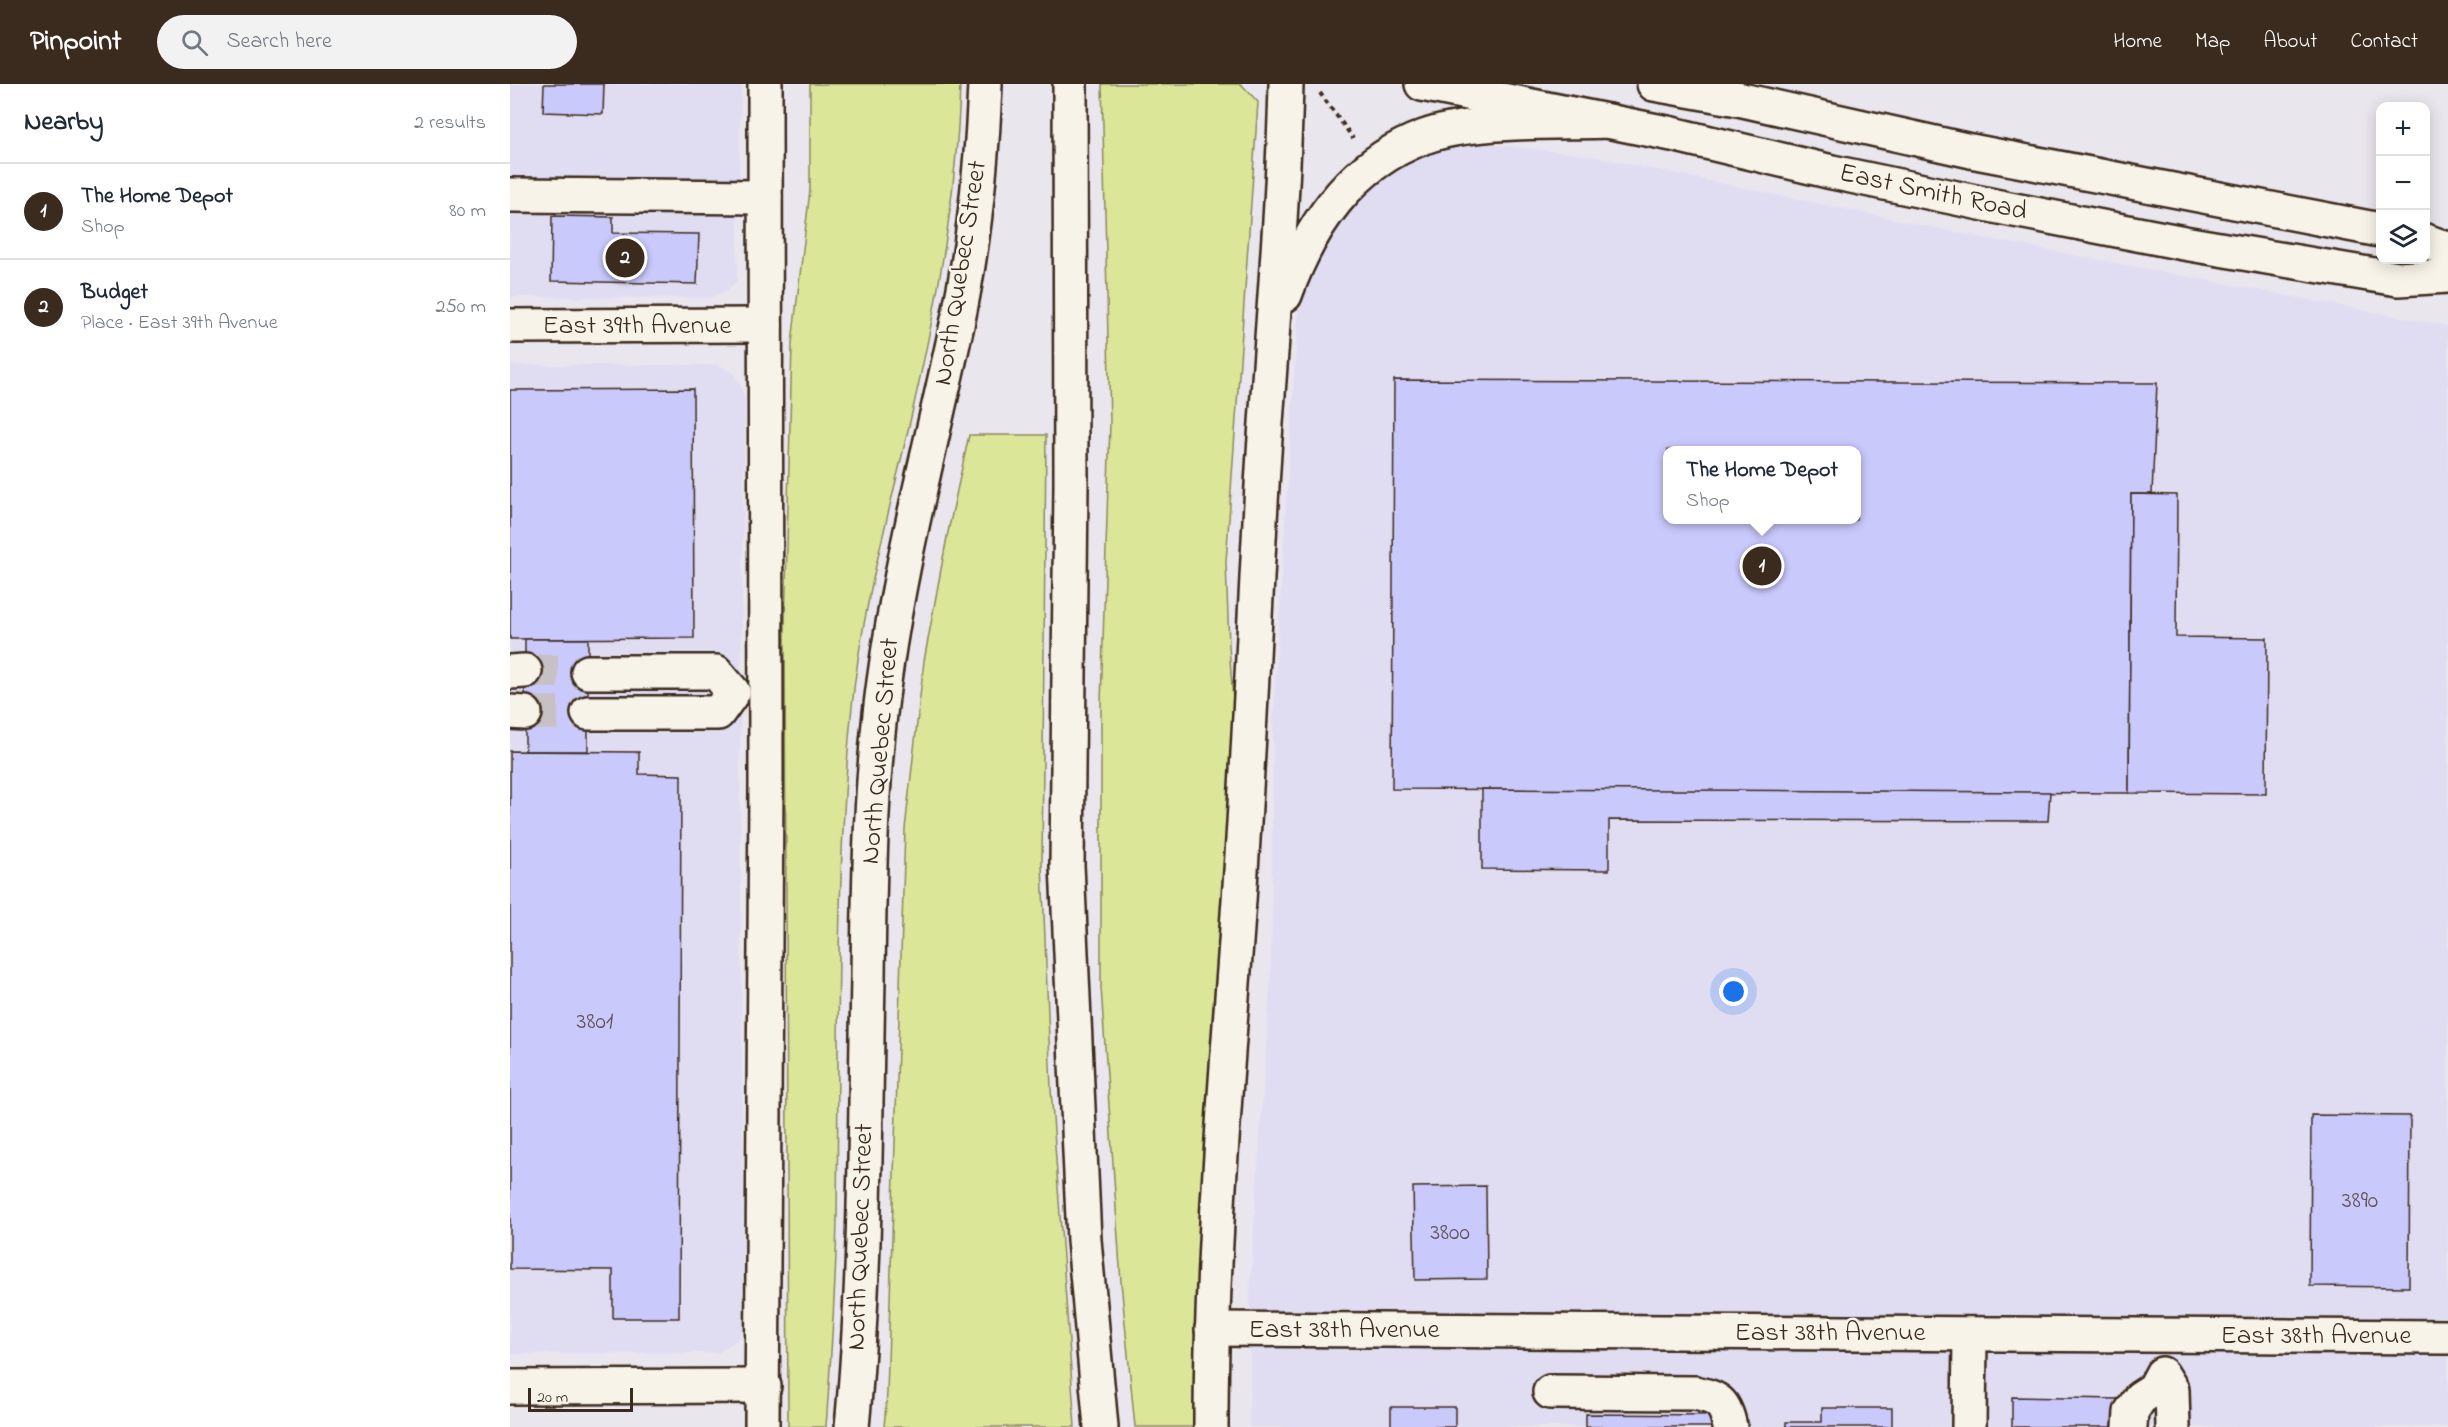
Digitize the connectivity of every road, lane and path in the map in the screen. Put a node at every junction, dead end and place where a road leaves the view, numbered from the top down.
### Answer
1 (765, 84) edge
2 (986, 84) edge
3 (1070, 84) edge
4 (1286, 84) edge
5 (1422, 84) edge
6 (1654, 84) edge
7 (1320, 92) dead end
8 (1609, 121) junction
9 (1356, 142) dead end
10 (510, 195) edge
11 (765, 197) junction
12 (2376, 229) edge
13 (2430, 242) edge
14 (2448, 249) edge
15 (2448, 276) edge
16 (765, 325) junction
17 (510, 326) edge
18 (1273, 328) junction
19 (588, 672) tunnel mouth
20 (733, 692) junction
21 (765, 692) junction
22 (588, 712) tunnel mouth
23 (1212, 1329) junction
24 (1970, 1335) junction
25 (2162, 1336) junction
26 (2448, 1337) edge
27 (2167, 1382) junction
28 (764, 1386) junction
29 (510, 1387) edge
30 (1550, 1392) dead end
31 (762, 1427) edge
32 (852, 1427) edge
33 (1101, 1427) edge
34 (1211, 1427) edge
35 (1731, 1427) edge
36 (1969, 1427) edge
37 (2130, 1427) edge
38 (2151, 1427) edge
39 (2173, 1427) edge
40 (2191, 1427) edge

1 - 11 main road
2 - 32 main road, North Quebec Street
3 - 33 main road
4 - 18 main road
5 - 8 main road, East Smith Road
6 - 12 main road, East Smith Road
7 - 9 path
8 - 15 main road, East Smith Road
8 - 18 main road
10 - 11 main road
11 - 16 main road
13 - 14 main road
16 - 17 main road, East 39th Avenue
16 - 21 main road
18 - 23 main road
19 - 20 main road
20 - 21 main road
20 - 22 main road
21 - 28 main road
23 - 24 main road, East 38th Avenue
23 - 34 main road
24 - 25 main road, East 38th Avenue
24 - 36 main road
25 - 26 main road, East 38th Avenue
25 - 27 main road
27 - 37 main road
27 - 38 main road
27 - 39 main road
27 - 40 main road
28 - 29 main road
28 - 31 main road
30 - 35 main road

